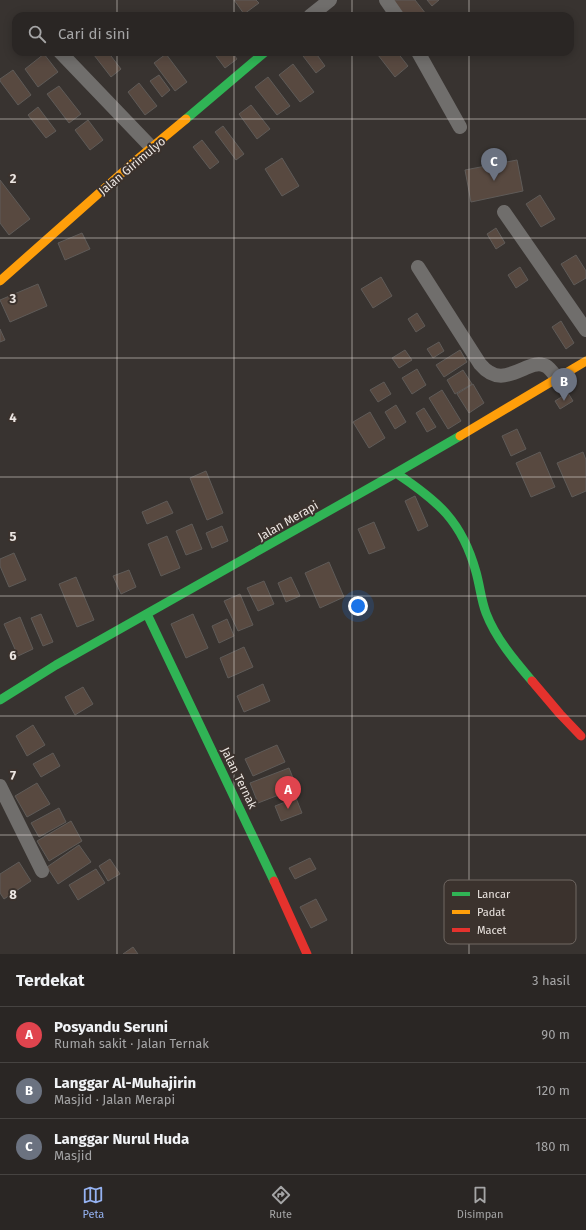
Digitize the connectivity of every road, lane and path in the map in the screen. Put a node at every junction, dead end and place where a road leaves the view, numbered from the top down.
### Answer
1 (330, 0) edge
2 (386, 0) edge
3 (315, 12) edge
4 (394, 12) edge
5 (64, 56) edge
6 (260, 56) edge
7 (420, 56) edge
8 (460, 127) dead end
9 (152, 148) junction
10 (504, 212) dead end
11 (418, 267) dead end
12 (0, 281) edge
13 (586, 330) edge
14 (586, 360) edge
15 (556, 378) junction
16 (396, 473) junction
17 (147, 614) junction
18 (0, 700) edge
19 (581, 736) dead end
20 (0, 786) edge
21 (42, 871) dead end
22 (307, 954) edge

1 - 3 street
2 - 4 street
5 - 9 street
6 - 9 street, Jalan Girimulyo
7 - 8 street
9 - 12 street, Jalan Girimulyo
10 - 13 street
11 - 15 street
14 - 15 street, Jalan Merapi
15 - 16 street, Jalan Merapi
16 - 17 street, Jalan Merapi
16 - 19 street
17 - 18 street, Jalan Merapi
17 - 22 street, Jalan Ternak
20 - 21 street

